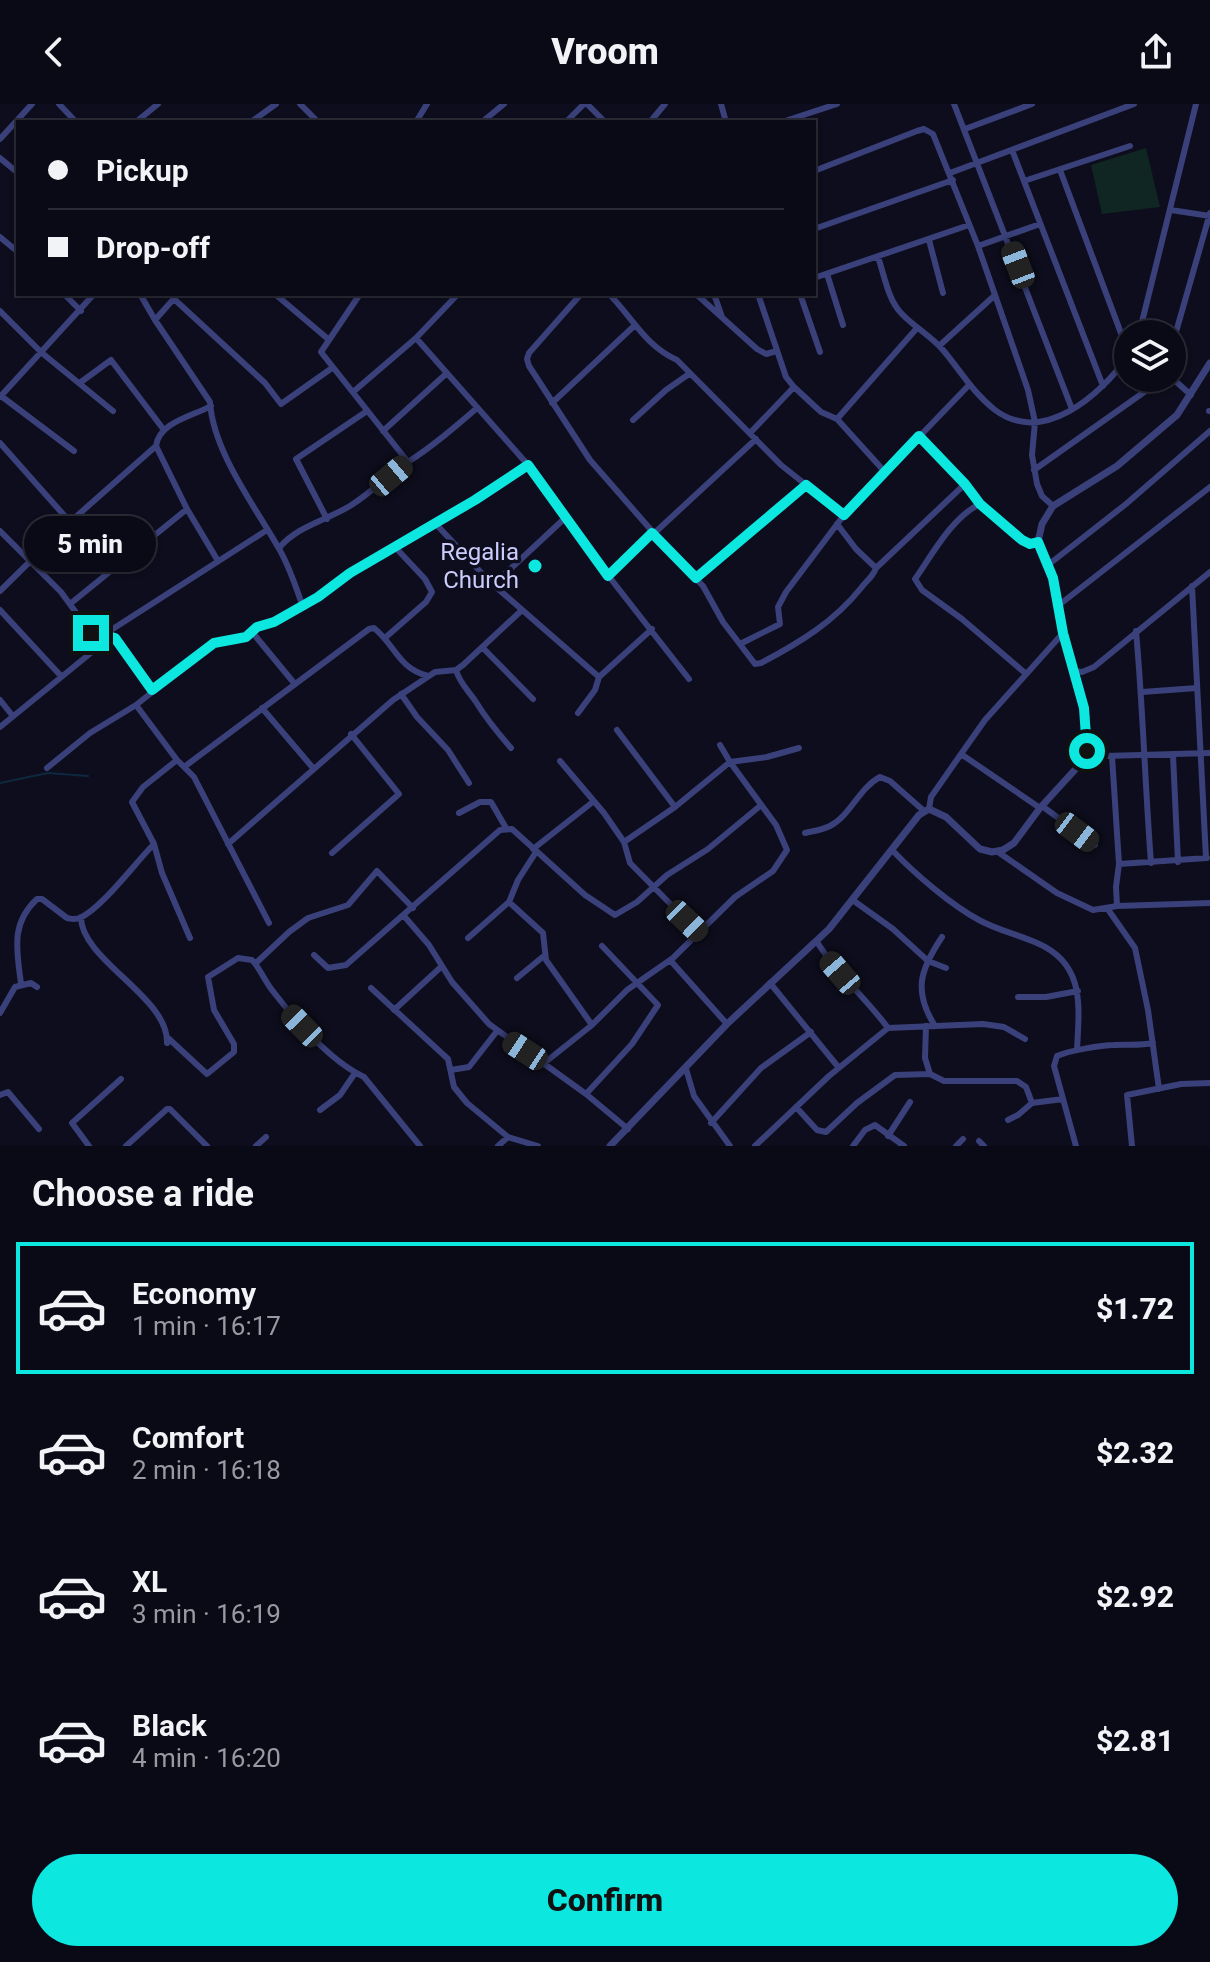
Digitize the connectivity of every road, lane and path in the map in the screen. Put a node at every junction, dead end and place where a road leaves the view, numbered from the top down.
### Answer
1 (32, 104) edge
2 (59, 104) edge
3 (158, 104) edge
4 (276, 104) edge
5 (300, 104) edge
6 (504, 104) edge
7 (586, 104) edge
8 (665, 104) edge
9 (837, 104) edge
10 (954, 104) edge
11 (1032, 104) edge
12 (1134, 104) edge
13 (1196, 104) edge
14 (1114, 107) edge
15 (17, 120) edge
16 (74, 120) edge
17 (138, 120) edge
18 (254, 120) edge
19 (316, 120) edge
20 (484, 120) edge
21 (568, 120) edge
22 (603, 120) edge
23 (652, 120) edge
24 (788, 120) edge
25 (16, 122) edge
26 (965, 129) junction
27 (0, 139) edge
28 (1130, 146) dead end
29 (1012, 150) junction
30 (0, 158) edge
31 (979, 163) junction
32 (816, 170) edge
33 (1060, 170) junction
34 (16, 171) edge
35 (952, 177) junction
36 (1024, 181) junction
37 (1171, 210) junction
38 (1210, 215) edge
39 (1040, 224) junction
40 (969, 225) junction
41 (816, 228) edge
42 (0, 237) edge
43 (1007, 237) junction
44 (929, 240) junction
45 (978, 246) junction
46 (16, 250) edge
47 (878, 257) junction
48 (827, 274) junction
49 (816, 277) edge
50 (943, 293) dead end
51 (66, 296) edge
52 (92, 296) edge
53 (141, 296) edge
54 (176, 296) edge
55 (277, 296) edge
56 (359, 296) edge
57 (456, 296) edge
58 (579, 296) edge
59 (611, 296) edge
60 (698, 296) edge
61 (715, 296) edge
62 (759, 296) edge
63 (801, 296) edge
64 (994, 296) junction
65 (0, 311) edge
66 (81, 311) junction
67 (723, 319) junction
68 (155, 320) junction
69 (1115, 320) edge
70 (1143, 320) edge
71 (1180, 320) edge
72 (843, 325) dead end
73 (634, 326) junction
74 (917, 328) junction
75 (416, 338) junction
76 (328, 339) junction
77 (939, 346) junction
78 (777, 351) junction
79 (820, 352) dead end
80 (42, 353) junction
81 (1210, 363) edge
82 (332, 368) junction
83 (1114, 372) edge
84 (447, 373) junction
85 (689, 374) junction
86 (81, 382) junction
87 (969, 385) junction
88 (1103, 386) junction
89 (794, 387) junction
90 (1186, 391) edge
91 (353, 392) junction
92 (1144, 392) edge
93 (1191, 395) junction
94 (0, 397) edge
95 (552, 403) junction
96 (211, 406) junction
97 (477, 408) junction
98 (1072, 409) junction
99 (113, 411) dead end
100 (367, 411) junction
101 (837, 419) junction
102 (633, 420) dead end
103 (1035, 422) junction
104 (164, 430) junction
105 (383, 431) junction
106 (1210, 431) edge
107 (751, 432) junction
108 (919, 436) junction
109 (756, 439) junction
110 (0, 443) edge
111 (156, 446) junction
112 (74, 451) dead end
113 (408, 462) junction
114 (528, 465) junction
115 (1034, 470) junction
116 (885, 472) junction
117 (965, 484) junction
118 (806, 485) junction
119 (1210, 487) edge
120 (980, 504) junction
121 (1053, 506) junction
122 (187, 509) junction
123 (844, 515) junction
124 (565, 518) junction
125 (327, 519) junction
126 (70, 522) junction
127 (435, 523) junction
128 (837, 524) junction
129 (267, 530) junction
130 (0, 531) edge
131 (652, 533) junction
132 (1038, 542) junction
133 (394, 546) junction
134 (279, 548) junction
135 (218, 561) junction
136 (30, 562) junction
137 (1048, 565) junction
138 (876, 568) junction
139 (1210, 572) edge
140 (608, 576) junction
141 (696, 578) junction
142 (493, 585) junction
143 (1192, 586) junction
144 (0, 591) edge
145 (70, 604) junction
146 (302, 604) junction
147 (1059, 605) junction
148 (0, 610) edge
149 (522, 610) junction
150 (652, 629) junction
151 (1136, 631) junction
152 (252, 632) junction
153 (1063, 633) junction
154 (386, 637) junction
155 (99, 640) junction
156 (742, 643) junction
157 (483, 648) junction
158 (410, 670) junction
159 (456, 670) junction
160 (1074, 671) junction
161 (1025, 673) junction
162 (61, 676) junction
163 (428, 676) junction
164 (599, 677) junction
165 (689, 679) dead end
166 (294, 683) junction
167 (411, 688) junction
168 (1197, 688) junction
169 (152, 690) junction
170 (1142, 692) junction
171 (401, 694) junction
172 (533, 699) dead end
173 (0, 700) edge
174 (136, 705) junction
175 (262, 708) junction
176 (578, 713) dead end
177 (12, 715) junction
178 (0, 727) edge
179 (617, 730) dead end
180 (351, 734) junction
181 (1088, 742) junction
182 (720, 745) dead end
183 (511, 748) dead end
184 (799, 748) dead end
185 (1200, 753) junction
186 (1210, 753) edge
187 (961, 754) junction
188 (1143, 755) junction
189 (1173, 755) junction
190 (1112, 756) junction
191 (177, 760) junction
192 (560, 761) dead end
193 (730, 762) junction
194 (184, 767) junction
195 (47, 768) dead end
196 (313, 768) junction
197 (469, 783) dead end
198 (594, 801) junction
199 (760, 806) junction
200 (675, 807) junction
201 (1041, 807) junction
202 (926, 810) junction
203 (459, 813) dead end
204 (506, 828) junction
205 (805, 833) dead end
206 (624, 842) junction
207 (154, 844) junction
208 (228, 844) junction
209 (1095, 845) dead end
210 (535, 850) junction
211 (892, 850) junction
212 (998, 852) junction
213 (332, 853) dead end
214 (1208, 858) edge
215 (1178, 862) junction
216 (1151, 863) junction
217 (1119, 864) junction
218 (653, 887) junction
219 (854, 901) junction
220 (509, 902) junction
221 (1210, 903) edge
222 (1117, 906) junction
223 (413, 908) junction
224 (1107, 908) junction
225 (404, 916) junction
226 (81, 917) junction
227 (269, 923) dead end
228 (699, 933) junction
229 (942, 937) dead end
230 (190, 938) dead end
231 (468, 938) dead end
232 (817, 942) junction
233 (602, 946) dead end
234 (314, 955) dead end
235 (545, 955) junction
236 (670, 960) junction
237 (928, 961) junction
238 (256, 963) junction
239 (442, 966) junction
240 (946, 968) dead end
241 (517, 978) dead end
242 (637, 982) junction
243 (770, 983) junction
244 (21, 984) junction
245 (37, 987) dead end
246 (371, 988) dead end
247 (1078, 991) junction
248 (1018, 997) dead end
249 (394, 1010) junction
250 (0, 1013) edge
251 (727, 1024) junction
252 (592, 1025) junction
253 (926, 1026) junction
254 (935, 1026) junction
255 (888, 1028) junction
256 (497, 1031) junction
257 (811, 1032) junction
258 (1025, 1039) dead end
259 (1153, 1043) junction
260 (1077, 1050) junction
261 (543, 1064) junction
262 (839, 1068) junction
263 (686, 1069) junction
264 (451, 1070) junction
265 (355, 1073) junction
266 (930, 1074) junction
267 (121, 1079) dead end
268 (1210, 1083) edge
269 (1159, 1089) junction
270 (586, 1094) junction
271 (0, 1095) edge
272 (1063, 1099) junction
273 (910, 1102) dead end
274 (1032, 1103) junction
275 (796, 1107) junction
276 (320, 1110) dead end
277 (1008, 1120) dead end
278 (711, 1123) junction
279 (39, 1129) dead end
280 (628, 1129) junction
281 (888, 1136) junction
282 (266, 1137) dead end
283 (508, 1137) junction
284 (963, 1139) dead end
285 (89, 1146) edge
286 (126, 1146) edge
287 (207, 1146) edge
288 (256, 1146) edge
289 (420, 1146) edge
290 (498, 1146) edge
291 (538, 1146) edge
292 (610, 1146) edge
293 (729, 1146) edge
294 (755, 1146) edge
295 (853, 1146) edge
296 (904, 1146) edge
297 (956, 1146) edge
298 (1076, 1146) edge
299 (1132, 1146) edge

1 - 15 street
2 - 16 street
3 - 17 street
4 - 18 street
5 - 19 street
6 - 20 street
7 - 21 street
7 - 22 street
8 - 23 street
9 - 24 street
10 - 26 street
11 - 26 street
12 - 14 street
13 - 37 street
14 - 29 street
25 - 27 street
26 - 31 street
28 - 33 street
29 - 31 street
29 - 36 street
30 - 34 street
31 - 35 street
31 - 43 street
32 - 35 street
33 - 36 street
33 - 69 street
35 - 40 street
35 - 41 street
36 - 39 street
37 - 38 street
37 - 70 street
38 - 71 street
39 - 43 street
39 - 88 street
40 - 44 street
40 - 45 street
42 - 46 street
43 - 45 street
43 - 98 street
44 - 47 street
44 - 50 street
45 - 64 street
47 - 48 street
47 - 74 street
48 - 49 street
48 - 72 street
51 - 66 street
52 - 66 street
53 - 68 street
54 - 68 street
54 - 82 street
55 - 76 street
56 - 76 street
57 - 75 street
58 - 95 street
59 - 73 street
60 - 67 street
61 - 67 street
62 - 78 street
63 - 79 street
64 - 77 street
64 - 103 street
65 - 80 street
66 - 80 street
67 - 78 street
68 - 96 street
73 - 85 street
73 - 95 street
74 - 77 street
74 - 101 street
75 - 84 street
75 - 91 street
76 - 82 street
77 - 87 street
78 - 89 street
80 - 86 street
80 - 94 street
81 - 93 street
82 - 91 street
83 - 88 street
84 - 97 street
84 - 105 street
85 - 102 street
85 - 107 street
86 - 99 street
86 - 104 street
87 - 103 street
87 - 108 street
88 - 98 street
89 - 101 street
89 - 107 street
90 - 93 street
91 - 100 street
92 - 115 street
93 - 121 street
94 - 112 street
95 - 131 street
96 - 104 street
96 - 129 street
97 - 113 street
97 - 114 street
98 - 103 street
100 - 105 street
100 - 125 street
101 - 116 street
103 - 115 street
104 - 111 street
105 - 113 street
106 - 137 street
107 - 109 street
108 - 116 street
108 - 117 street
109 - 118 street
109 - 131 street
110 - 126 street
111 - 122 street
111 - 126 street
113 - 125 street
114 - 124 street
114 - 127 street
115 - 121 street
116 - 123 street
117 - 120 street
117 - 138 street
118 - 123 street
118 - 141 street
119 - 147 street
120 - 132 street
120 - 161 street
121 - 132 street
122 - 135 street
122 - 145 street
123 - 128 street
124 - 140 street
124 - 142 street
125 - 134 street
126 - 136 street
127 - 133 street
127 - 142 street
128 - 138 street
128 - 156 street
129 - 134 street
129 - 135 street
130 - 136 street
131 - 140 street
131 - 141 street
132 - 137 street
133 - 146 street
133 - 154 street
134 - 146 street
135 - 155 street
136 - 144 street
136 - 145 street
137 - 147 street
138 - 156 street
139 - 143 street
140 - 150 street
141 - 156 street
142 - 149 street
143 - 151 street
143 - 168 street
145 - 155 street
146 - 152 street
147 - 153 street
148 - 162 street
149 - 157 street
149 - 164 street
150 - 164 street
150 - 165 street
151 - 160 street
151 - 170 street
152 - 166 street
152 - 169 street
153 - 160 street
153 - 161 street
154 - 158 street
154 - 166 street
155 - 162 street
155 - 169 street
157 - 159 street
157 - 172 street
158 - 163 street
158 - 167 street
159 - 163 street
159 - 183 street
160 - 181 street
161 - 187 street
162 - 177 street
163 - 167 street
164 - 176 street
166 - 175 street
167 - 171 street
168 - 170 street
168 - 185 street
169 - 174 street
170 - 188 street
171 - 180 street
171 - 197 street
173 - 177 street
174 - 191 street
174 - 195 street
175 - 194 street
175 - 196 street
177 - 178 street
179 - 200 street
180 - 196 street
180 - 213 street
181 - 190 street
181 - 201 street
182 - 193 street
184 - 193 street
185 - 186 street
185 - 189 street
185 - 214 street
187 - 201 street
187 - 202 street
188 - 189 street
188 - 190 street
188 - 216 street
189 - 215 street
190 - 217 street
191 - 194 street
191 - 207 street
192 - 198 street
193 - 199 street
193 - 200 street
194 - 208 street
196 - 208 street
198 - 206 street
198 - 210 street
199 - 218 street
199 - 228 street
200 - 206 street
201 - 209 street
201 - 212 street
202 - 205 street
202 - 211 street
202 - 212 street
203 - 204 street
204 - 210 street
204 - 223 street
206 - 218 street
207 - 226 street
207 - 230 street
208 - 227 street
210 - 218 street
210 - 220 street
211 - 219 street
211 - 247 street
212 - 224 street
214 - 215 street
215 - 216 street
216 - 217 street
217 - 222 street
218 - 228 street
219 - 232 street
219 - 237 street
220 - 231 street
220 - 235 street
221 - 222 street
222 - 224 street
223 - 225 street
223 - 238 street
224 - 259 street
225 - 234 street
225 - 239 street
226 - 238 street
226 - 244 street
228 - 236 street
229 - 237 street
232 - 243 street
232 - 255 street
233 - 242 street
235 - 241 street
235 - 252 street
236 - 242 street
236 - 251 street
237 - 240 street
237 - 254 street
238 - 265 street
239 - 249 street
239 - 256 street
242 - 252 street
242 - 270 street
243 - 251 street
243 - 257 street
244 - 245 street
244 - 250 street
246 - 249 street
247 - 248 street
247 - 260 street
249 - 264 street
251 - 263 street
252 - 261 street
253 - 254 street
253 - 255 street
253 - 266 street
254 - 258 street
255 - 262 street
256 - 261 street
256 - 264 street
257 - 262 street
257 - 278 street
259 - 260 street
259 - 269 street
260 - 272 street
261 - 270 street
262 - 275 street
263 - 278 street
263 - 280 street
264 - 283 street
265 - 276 street
265 - 289 street
266 - 274 street
266 - 275 street
267 - 285 street
268 - 269 street
269 - 299 street
270 - 280 street
271 - 279 street
272 - 274 street
272 - 298 street
273 - 281 street
274 - 277 street
275 - 294 street
278 - 293 street
280 - 292 street
281 - 295 street
281 - 296 street
282 - 288 street
283 - 290 street
283 - 291 street
284 - 297 street
286 - 287 street

